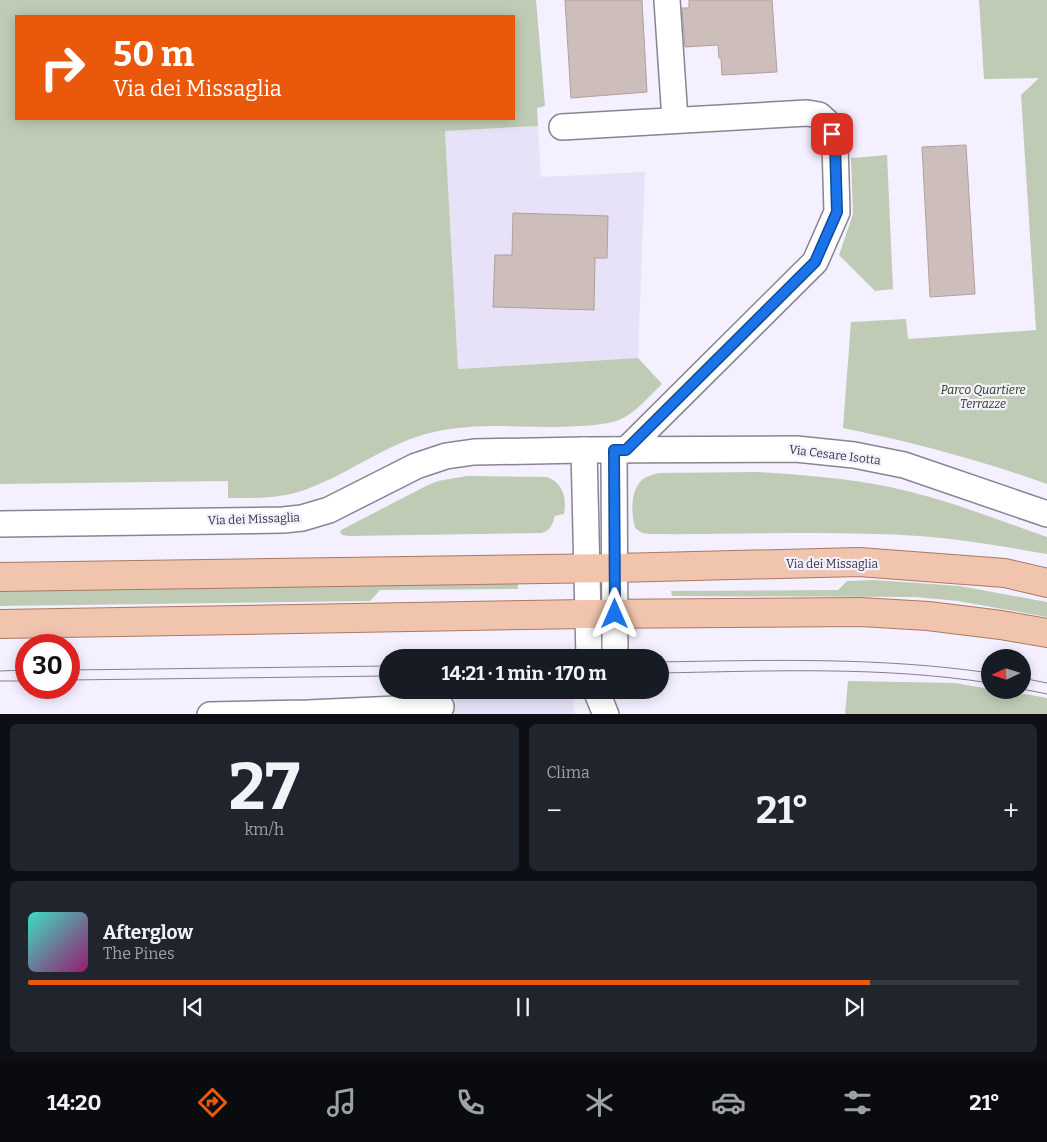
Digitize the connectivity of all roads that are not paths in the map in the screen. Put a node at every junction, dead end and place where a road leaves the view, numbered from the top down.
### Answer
1 (667, 0) edge
2 (675, 120) junction
3 (562, 127) dead end
4 (584, 450) junction
5 (620, 450) junction
6 (1047, 514) edge
7 (0, 524) edge
8 (586, 568) junction
9 (615, 568) junction
10 (0, 576) edge
11 (1047, 583) edge
12 (587, 614) junction
13 (615, 614) junction
14 (0, 624) edge
15 (1047, 633) edge
16 (589, 649) edge
17 (615, 649) edge
18 (600, 699) edge
19 (612, 699) edge
20 (441, 707) dead end
21 (210, 714) edge
22 (608, 714) edge

1 - 2 street
2 - 3 street
2 - 5 street
4 - 5 street, Via dei Missaglia
4 - 7 street, Via dei Missaglia
4 - 8 street
5 - 6 street, Via Cesare Isotta
5 - 9 street
8 - 9 main road, Via dei Missaglia
8 - 10 main road, Via dei Missaglia
8 - 12 street
9 - 11 main road, Via dei Missaglia
9 - 13 street
12 - 13 main road
12 - 14 main road
12 - 16 street
13 - 15 main road
13 - 17 street
18 - 22 street
19 - 22 street
20 - 21 street

